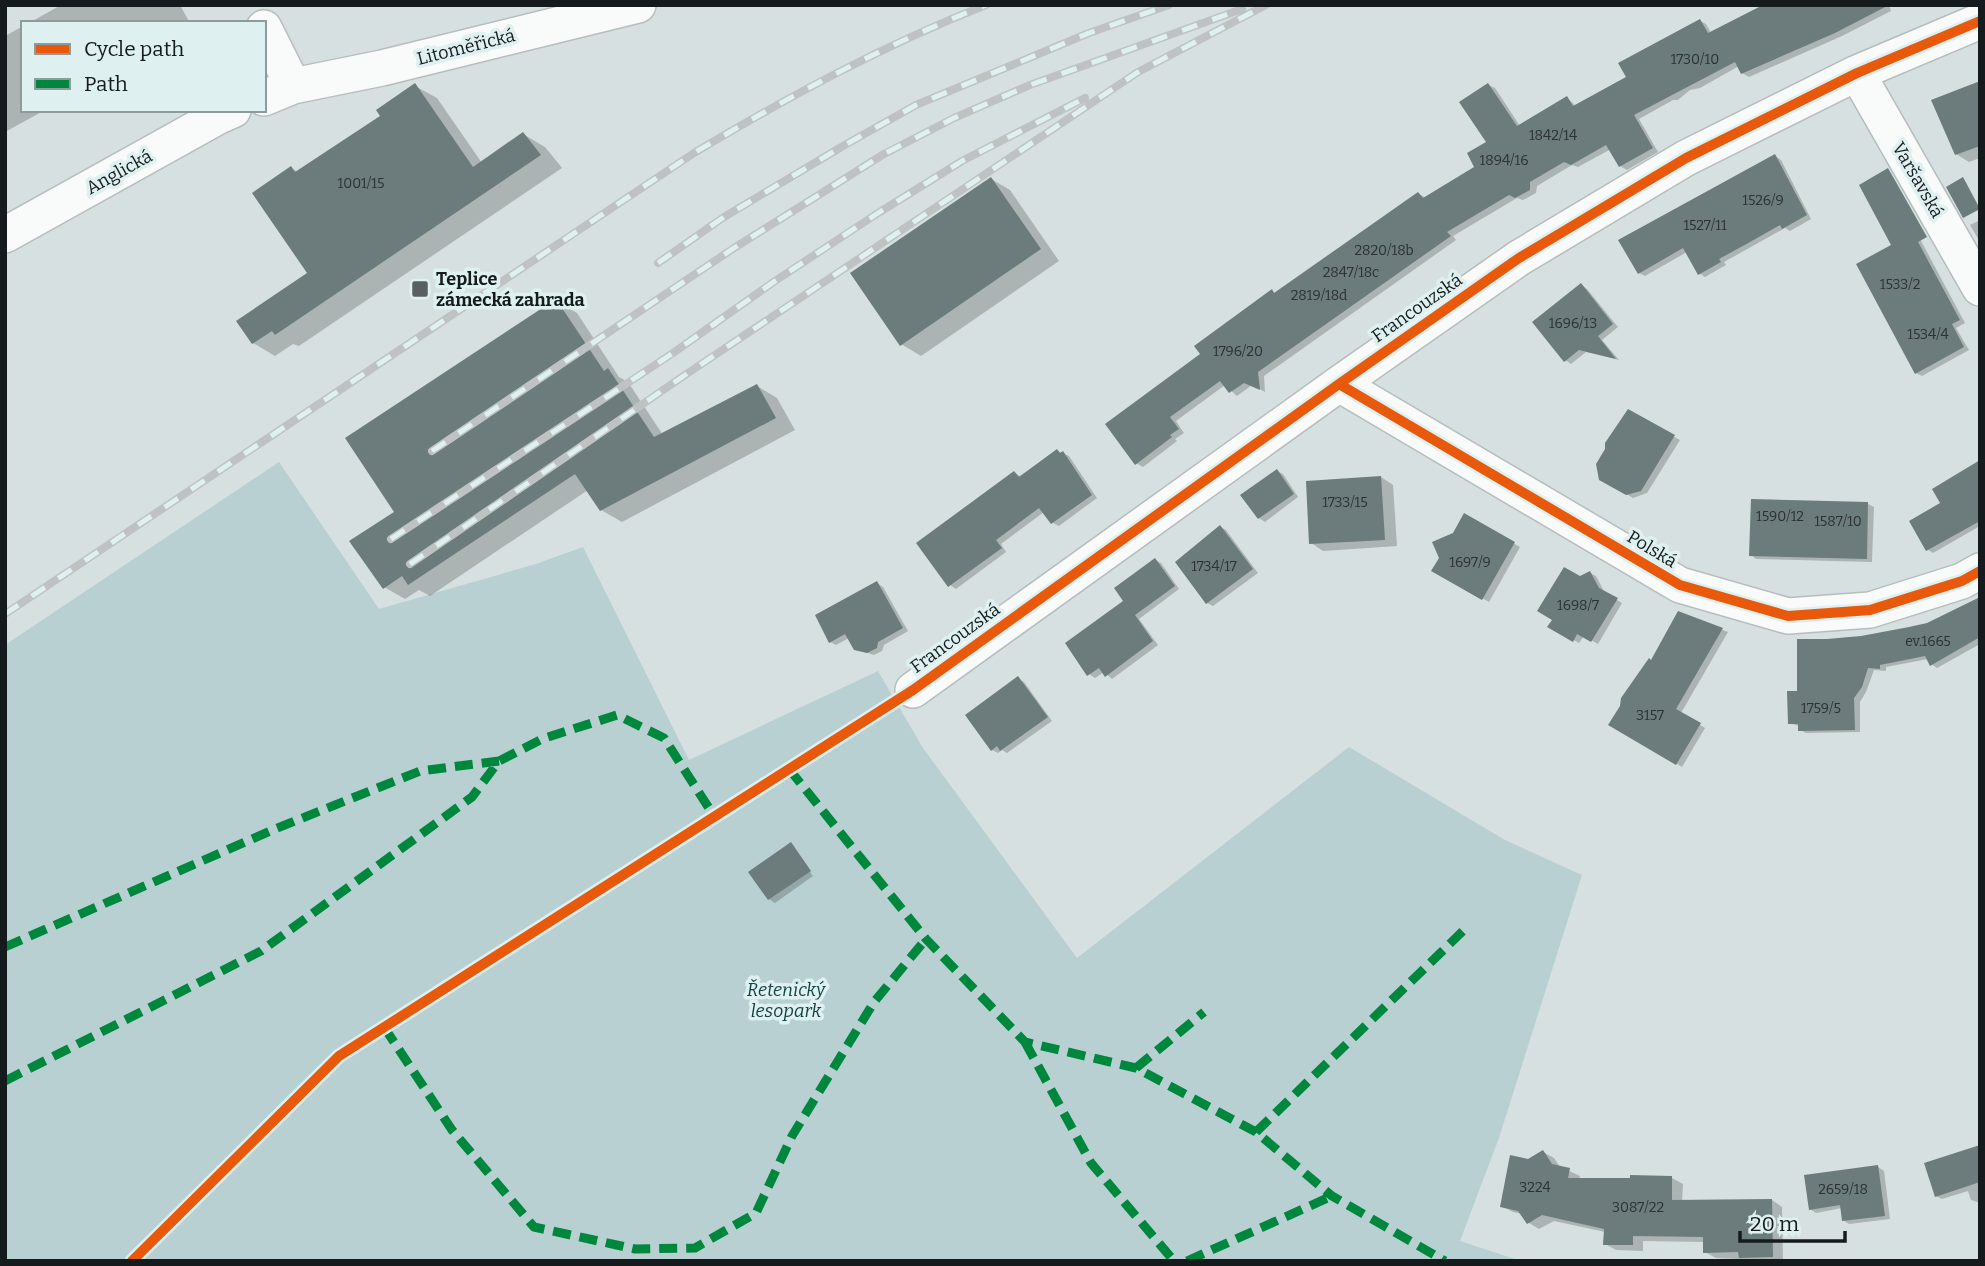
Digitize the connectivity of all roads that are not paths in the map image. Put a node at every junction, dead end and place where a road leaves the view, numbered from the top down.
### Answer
1 (253, 5) edge
2 (638, 5) edge
3 (261, 21) edge
4 (1980, 21) edge
5 (266, 37) edge
6 (1857, 74) junction
7 (279, 92) edge
8 (229, 112) edge
9 (5, 235) edge
10 (1980, 288) edge
11 (1339, 384) junction
12 (1980, 570) edge
13 (913, 690) dead end

1 - 3 street
2 - 7 street, Litoměřická
4 - 6 street, Francouzská
5 - 7 street
6 - 10 street, Varšavská
6 - 11 street, Francouzská
8 - 9 street, Anglická
11 - 12 street, Polská
11 - 13 street, Francouzská

